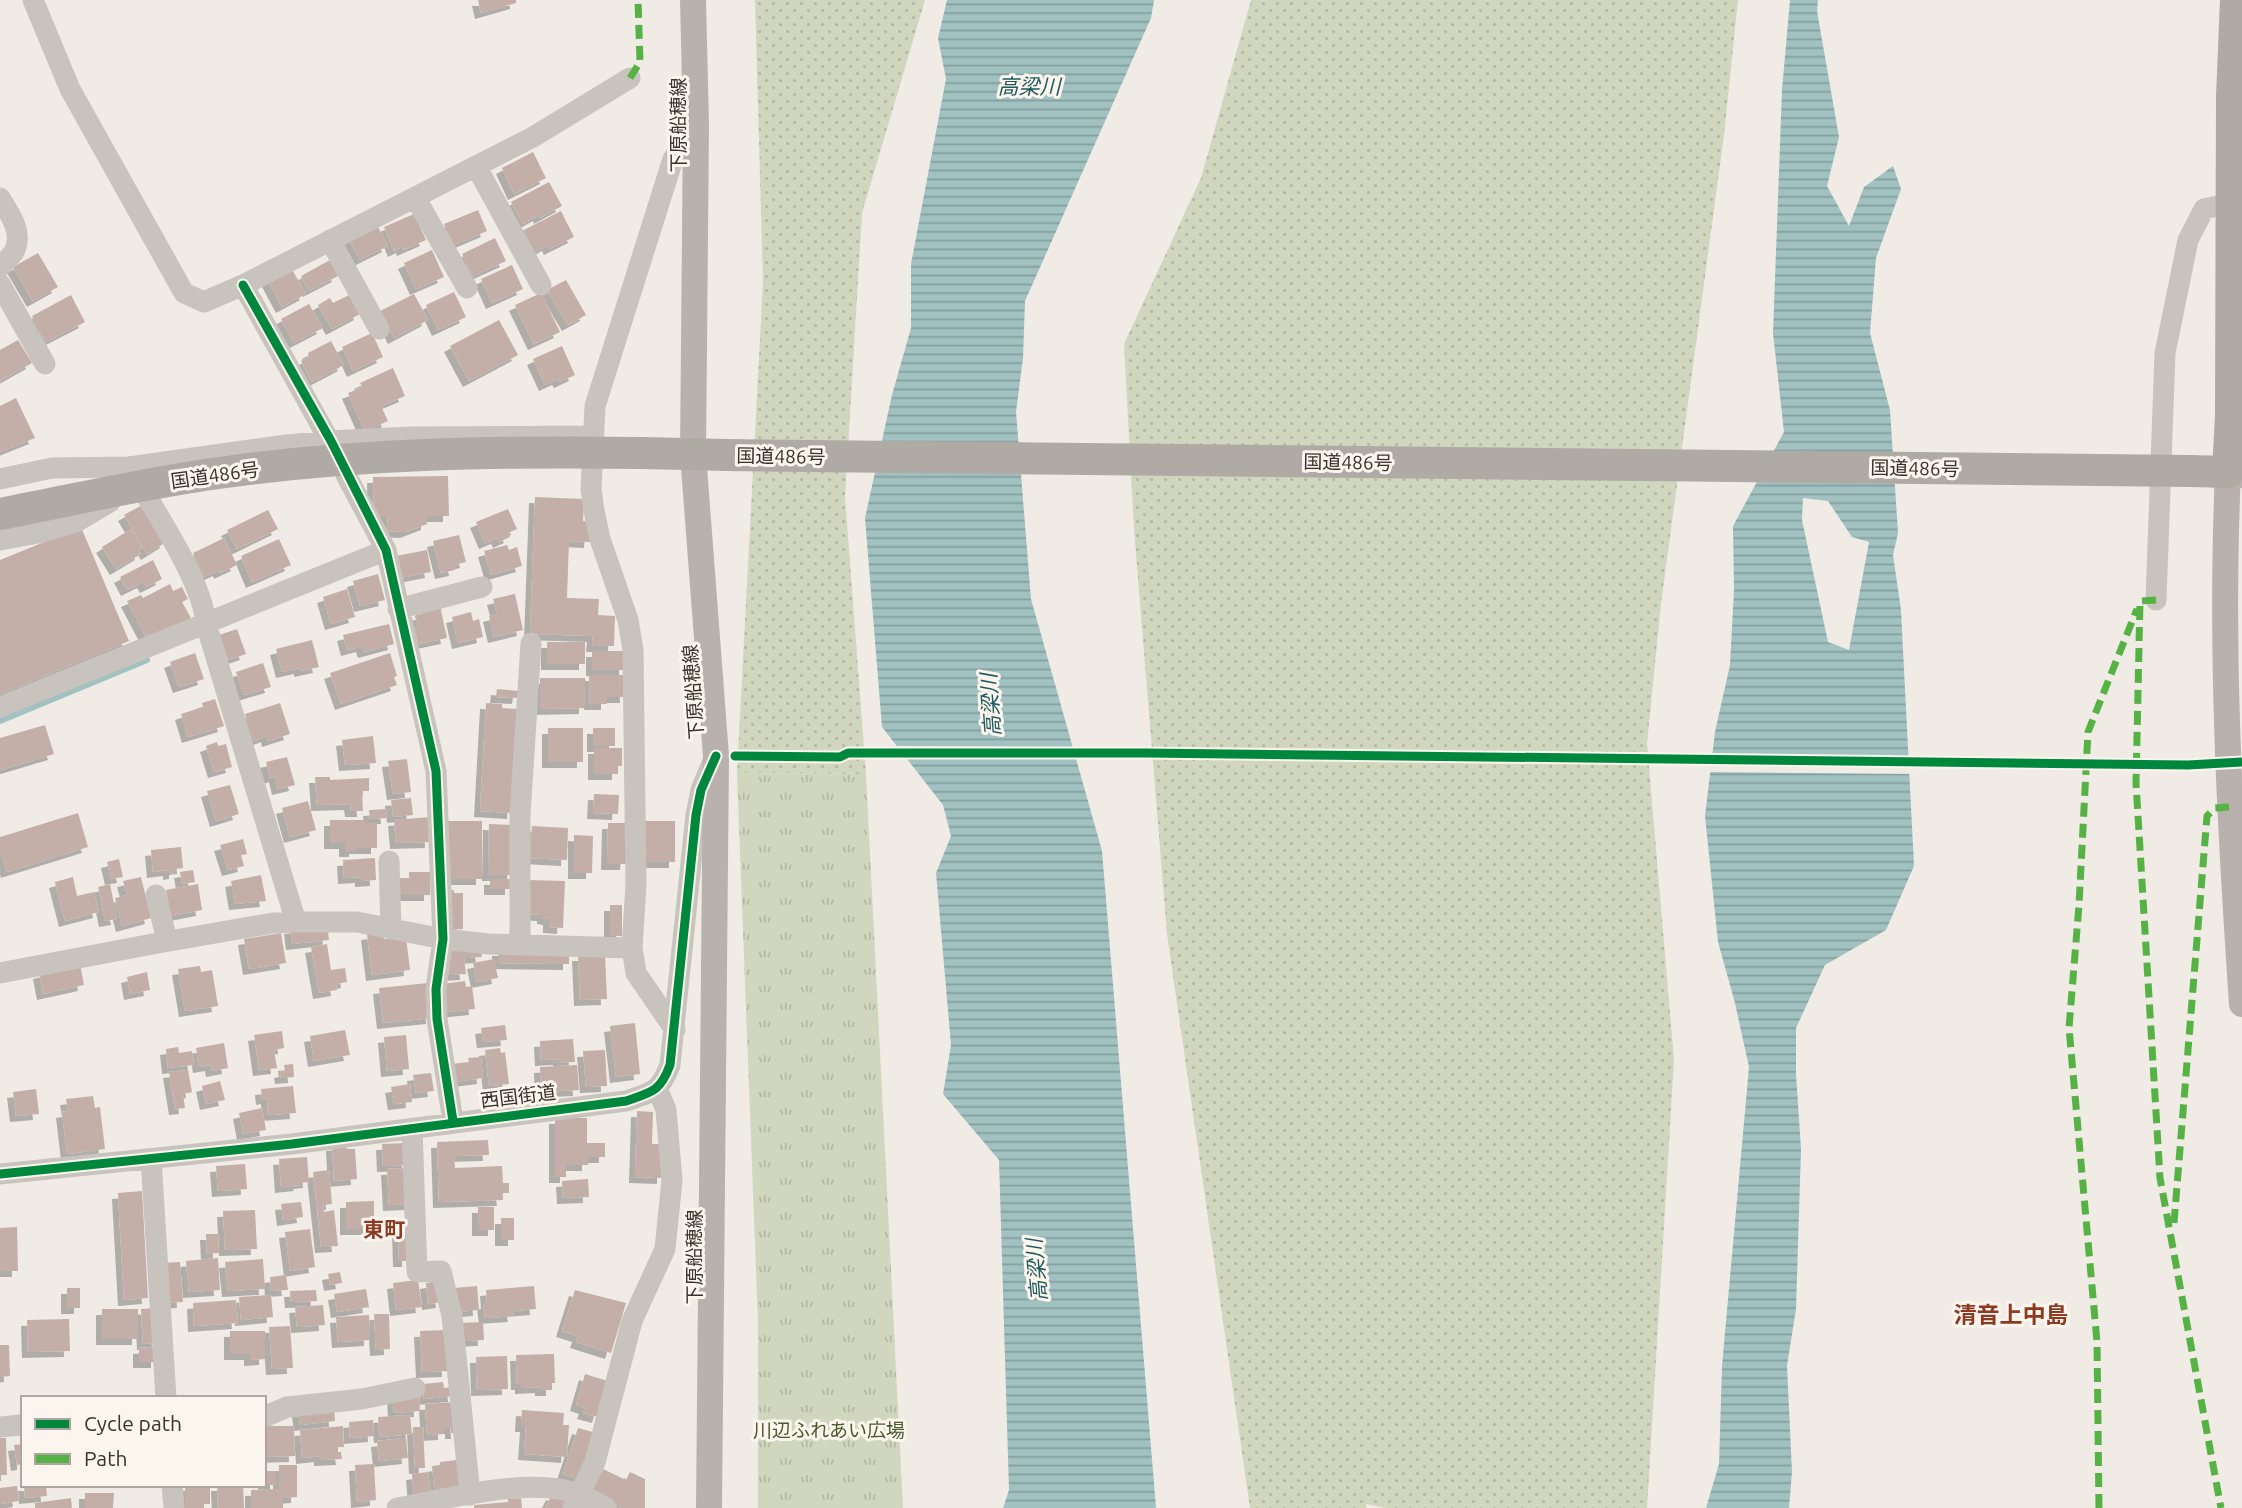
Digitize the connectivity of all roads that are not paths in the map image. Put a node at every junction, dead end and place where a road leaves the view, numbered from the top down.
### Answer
1 (33, 0) edge
2 (693, 0) edge
3 (2238, 13) edge
4 (630, 78) dead end
5 (696, 125) junction
6 (476, 166) junction
7 (415, 197) junction
8 (0, 198) edge
9 (2231, 203) junction
10 (330, 240) junction
11 (0, 267) edge
12 (0, 284) edge
13 (243, 285) junction
14 (541, 285) dead end
15 (467, 288) dead end
16 (379, 329) dead end
17 (46, 365) dead end
18 (593, 436) junction
19 (332, 445) junction
20 (693, 454) junction
21 (123, 467) junction
22 (2235, 473) edge
23 (346, 475) dead end
24 (0, 479) edge
25 (0, 514) edge
26 (0, 540) edge
27 (386, 550) junction
28 (482, 587) dead end
29 (2156, 600) dead end
30 (398, 609) junction
31 (206, 624) junction
32 (531, 643) dead end
33 (0, 708) edge
34 (716, 756) junction
35 (389, 861) dead end
36 (2238, 881) edge
37 (156, 895) dead end
38 (296, 922) junction
39 (391, 929) junction
40 (443, 939) junction
41 (167, 941) junction
42 (520, 945) junction
43 (632, 948) junction
44 (0, 973) edge
45 (2242, 1004) edge
46 (675, 1030) junction
47 (657, 1088) junction
48 (453, 1121) junction
49 (412, 1128) junction
50 (151, 1159) junction
51 (0, 1174) edge
52 (415, 1388) dead end
53 (166, 1396) edge
54 (266, 1416) edge
55 (172, 1487) edge
56 (470, 1495) junction
57 (576, 1501) edge
58 (174, 1508) edge
59 (397, 1508) edge
60 (606, 1508) edge
61 (709, 1508) edge

1 - 13 street
2 - 5 main road, 下原船穂線
3 - 9 highway
4 - 6 street
5 - 18 street
5 - 20 main road, 下原船穂線
6 - 7 street
6 - 14 street
7 - 10 street
7 - 15 street
8 - 11 street
9 - 22 highway
9 - 29 street
10 - 13 street
10 - 16 street
12 - 17 street
13 - 19 street
18 - 19 street
18 - 43 street
19 - 21 street
20 - 22 highway, 国道486号, bridge
20 - 25 highway, 国道486号, bridge
20 - 34 main road, 下原船穂線
21 - 24 street
21 - 26 street
21 - 31 street
22 - 36 main road
23 - 27 street
27 - 30 street
27 - 31 street
28 - 30 street
30 - 40 street
31 - 33 street
31 - 38 street
32 - 42 street
34 - 46 street
34 - 61 main road, 下原船穂線
35 - 39 street
36 - 45 main road
37 - 41 street
38 - 39 street
38 - 41 street
39 - 40 street
40 - 42 street
40 - 48 street
41 - 44 street
42 - 43 street
43 - 46 street
46 - 47 street
47 - 48 street, 西国街道
47 - 57 street
48 - 49 street, 西国街道
49 - 50 street, 西国街道
49 - 56 street
50 - 51 street, 西国街道
50 - 53 street
52 - 54 street
55 - 58 street
56 - 57 street
56 - 59 street
57 - 60 street

